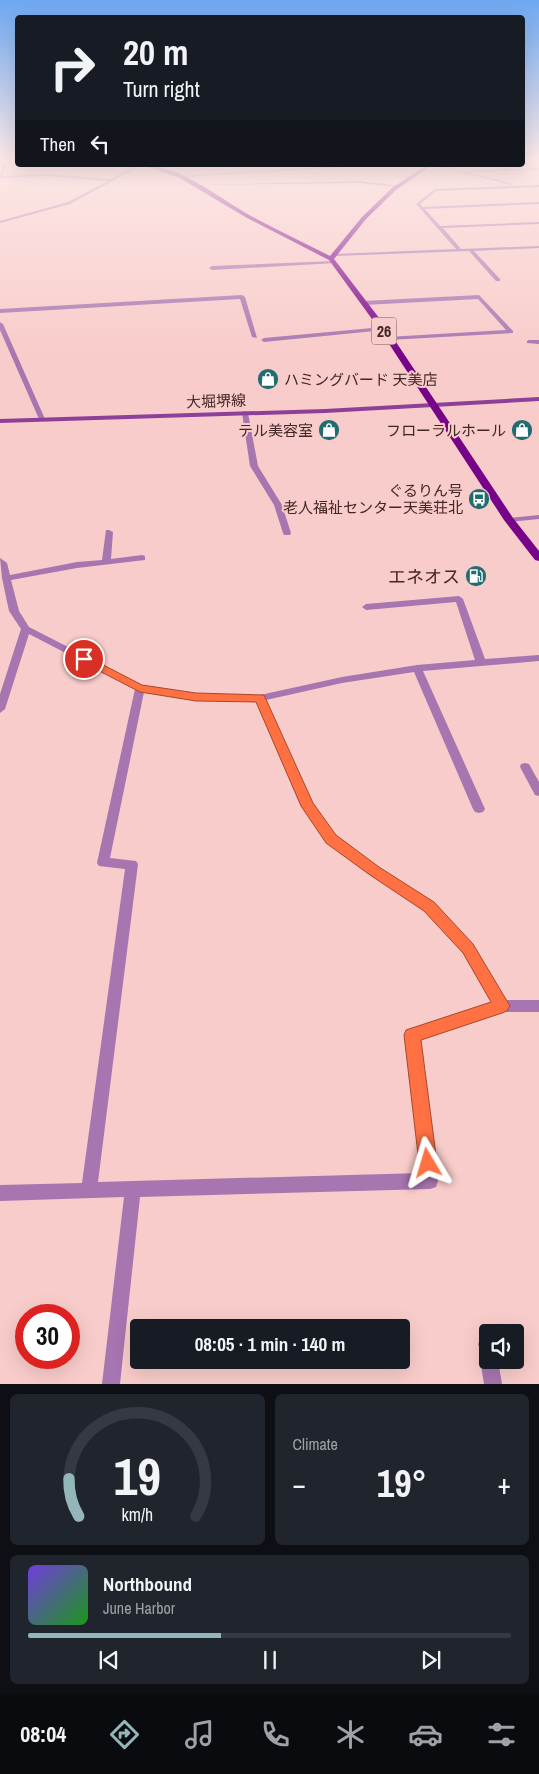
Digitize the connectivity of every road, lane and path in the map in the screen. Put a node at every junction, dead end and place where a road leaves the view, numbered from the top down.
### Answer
1 (266, 226) edge
2 (358, 226) edge
3 (474, 226) edge
4 (439, 227) joint
5 (538, 248) edge
6 (460, 250) junction
7 (472, 250) junction
8 (333, 259) junction
9 (212, 268) dead end
10 (498, 280) dead end
11 (364, 304) junction
12 (0, 311) edge
13 (0, 324) edge
14 (383, 330) junction
15 (255, 337) dead end
16 (389, 338) junction
17 (264, 340) dead end
18 (529, 342) dead end
19 (539, 342) edge
20 (539, 399) edge
21 (433, 406) junction
22 (244, 413) junction
23 (42, 419) junction
24 (0, 421) edge
25 (539, 516) edge
26 (509, 520) junction
27 (109, 532) dead end
28 (287, 533) dead end
29 (142, 558) dead end
30 (539, 558) edge
31 (0, 561) edge
32 (106, 562) junction
33 (6, 578) junction
34 (366, 607) dead end
35 (26, 629) junction
36 (539, 658) edge
37 (481, 663) junction
38 (417, 668) junction
39 (140, 688) junction
40 (260, 698) junction
41 (0, 709) edge
42 (525, 767) dead end
43 (539, 792) edge
44 (479, 809) dead end
45 (502, 1006) junction
46 (539, 1006) edge
47 (133, 1190) junction
48 (89, 1191) junction
49 (0, 1193) edge
50 (491, 1369) edge
51 (111, 1384) edge
52 (494, 1384) edge

1 - 8 main road, 26
2 - 8 main road
3 - 4 street
4 - 6 street
5 - 7 street
6 - 7 street
6 - 8 street
7 - 10 street
8 - 9 street
8 - 11 main road, 26
11 - 14 main road, 26
11 - 16 street
12 - 15 street
13 - 23 street
14 - 16 main road, 26
14 - 17 street
16 - 21 main road, 26
18 - 19 street
20 - 21 main road, 大堀堺線
21 - 22 main road, 大堀堺線
21 - 26 main road, 26
22 - 23 main road, 大堀堺線
22 - 28 street
23 - 24 main road, 大堀堺線
25 - 26 street
26 - 30 main road, 26
27 - 32 street
29 - 32 street
31 - 33 street
32 - 33 street
33 - 35 street
34 - 37 street
35 - 39 street
35 - 41 street
36 - 37 street
37 - 38 street
38 - 40 street
38 - 44 street
39 - 40 street
39 - 48 street
40 - 45 street
42 - 43 street
45 - 46 street
45 - 47 street
47 - 48 street
47 - 51 street
48 - 49 street
50 - 52 street

